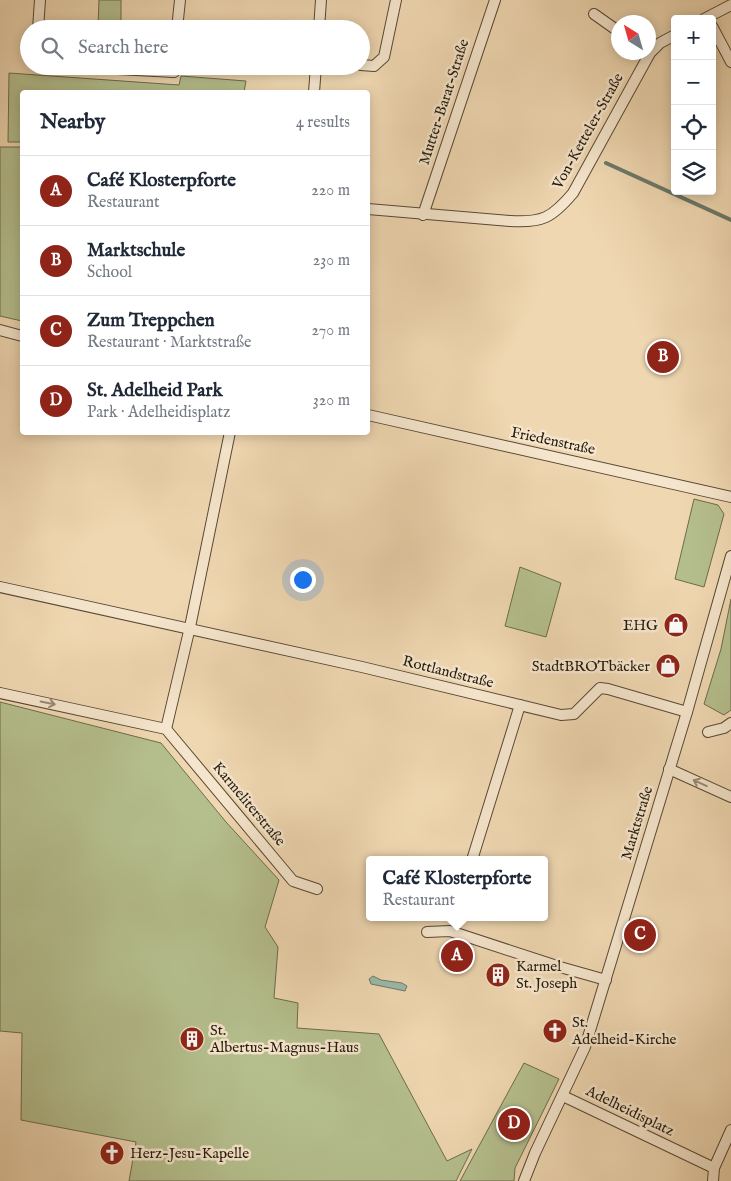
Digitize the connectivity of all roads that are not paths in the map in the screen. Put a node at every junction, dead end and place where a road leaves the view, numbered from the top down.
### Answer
1 (40, 0) edge
2 (180, 0) edge
3 (321, 0) edge
4 (396, 0) edge
5 (495, 0) edge
6 (731, 5) edge
7 (594, 14) dead end
8 (716, 15) edge
9 (39, 20) edge
10 (179, 20) edge
11 (320, 20) edge
12 (611, 26) edge
13 (716, 35) edge
14 (671, 37) edge
15 (656, 46) edge
16 (645, 60) edge
17 (731, 62) edge
18 (370, 66) edge
19 (315, 75) edge
20 (314, 90) edge
21 (370, 209) edge
22 (423, 215) junction
23 (0, 330) edge
24 (20, 335) edge
25 (370, 415) edge
26 (229, 435) edge
27 (731, 497) edge
28 (731, 556) edge
29 (0, 587) edge
30 (190, 628) junction
31 (0, 693) edge
32 (520, 705) junction
33 (687, 712) junction
34 (731, 723) edge
35 (166, 729) junction
36 (708, 732) dead end
37 (669, 769) junction
38 (731, 797) edge
39 (473, 856) edge
40 (317, 889) dead end
41 (427, 932) dead end
42 (606, 980) junction
43 (563, 1096) junction
44 (731, 1130) edge
45 (714, 1168) junction
46 (524, 1181) edge
47 (713, 1181) edge

1 - 9 street
2 - 10 street
3 - 11 street
4 - 18 street
5 - 22 street, Mutter-Barat-Straße
6 - 8 street
7 - 12 street
13 - 17 street
14 - 15 street, Von-Ketteler-Straße
16 - 22 street, Von-Ketteler-Straße
19 - 20 street
21 - 22 street, Von-Ketteler-Straße
23 - 24 street
25 - 27 street, Friedenstraße
26 - 30 street
28 - 33 street, Marktstraße
29 - 30 street
30 - 32 street, Rottlandstraße
30 - 35 street
31 -> 35 street
32 - 33 street, Rottlandstraße
32 - 39 street
33 - 37 street, Marktstraße
34 - 36 street
35 - 40 street, Karmeliterstraße
38 -> 37 street
37 - 42 street, Marktstraße
41 - 42 street
42 - 43 street, Marktstraße
43 - 45 street, Adelheidisplatz
43 - 46 street, Adelheidisplatz
44 - 45 street
45 - 47 street

